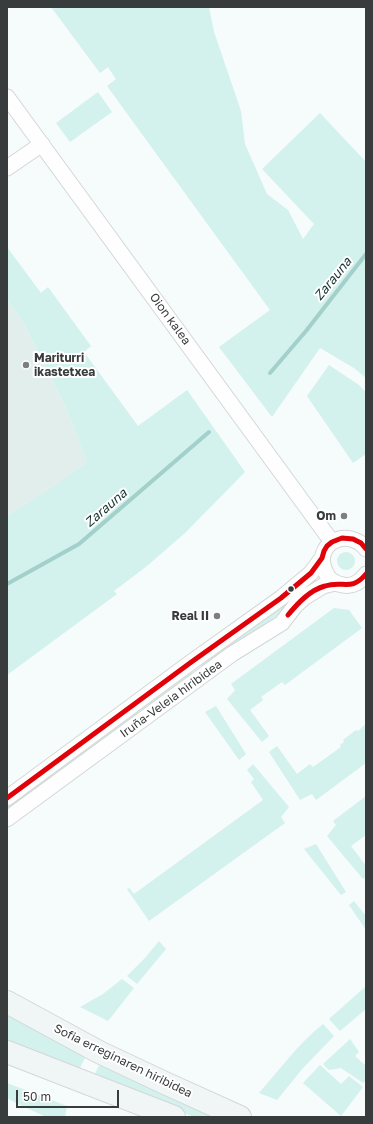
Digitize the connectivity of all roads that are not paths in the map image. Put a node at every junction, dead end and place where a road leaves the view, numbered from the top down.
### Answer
1 (7, 97) edge
2 (42, 144) junction
3 (7, 168) edge
4 (360, 536) edge
5 (332, 542) junction
6 (366, 549) edge
7 (322, 558) junction
8 (365, 579) edge
9 (335, 583) junction
10 (7, 798) edge
11 (7, 819) edge
12 (7, 1002) edge
13 (7, 1052) edge
14 (174, 1117) edge
15 (240, 1117) edge

1 - 2 street, Oion kalea
2 - 3 street
2 - 5 street, Oion kalea
4 - 5 street
4 - 6 street
5 - 7 street, Iruña-Veleia hiribidea
7 - 9 street
7 - 10 street, Iruña-Veleia hiribidea
8 - 9 street
9 - 11 street, Iruña-Veleia hiribidea
12 - 15 main road, Sofia erreginaren hiribidea
13 - 14 main road

